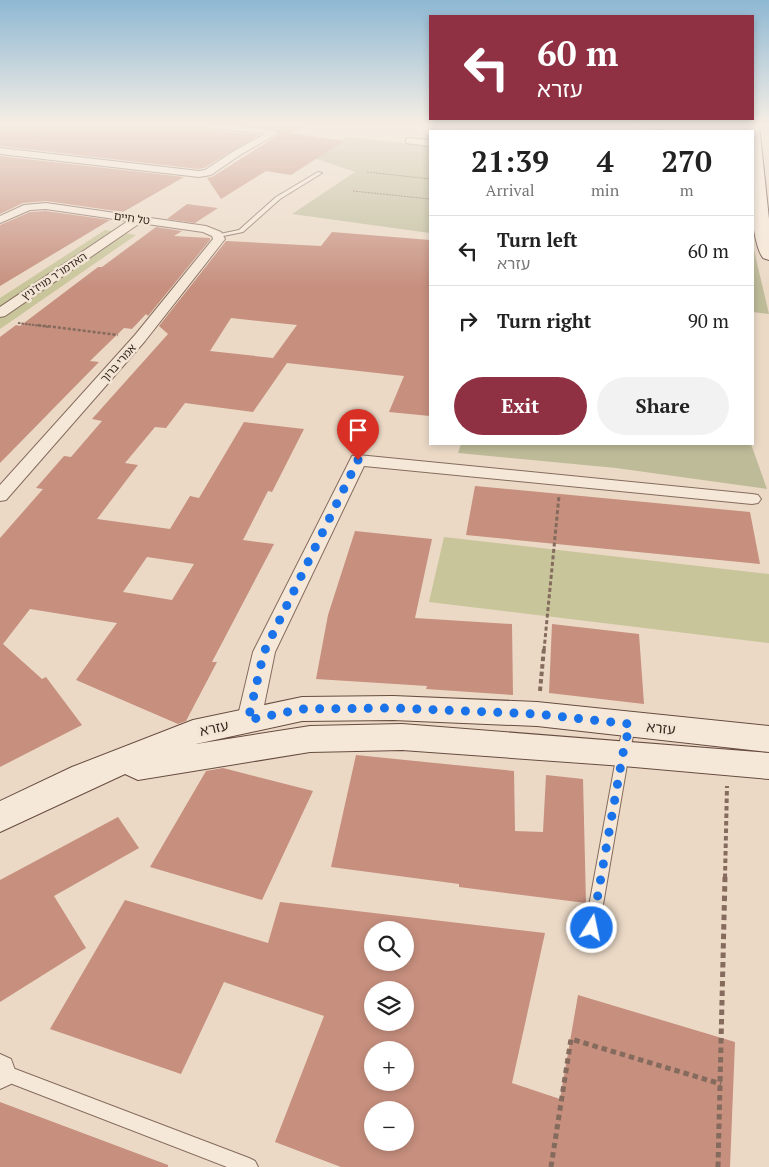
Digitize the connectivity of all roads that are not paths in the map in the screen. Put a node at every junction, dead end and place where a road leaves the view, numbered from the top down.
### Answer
1 (309, 179) edge
2 (760, 188) edge
3 (138, 219) junction
4 (0, 220) edge
5 (212, 232) junction
6 (769, 255) edge
7 (0, 312) edge
8 (0, 496) edge
9 (752, 499) dead end
10 (248, 720) junction
11 (627, 739) junction
12 (769, 739) edge
13 (769, 766) edge
14 (84, 777) junction
15 (0, 817) edge
16 (592, 928) dead end
17 (0, 1072) edge
18 (249, 1167) edge

1 - 5 lane
2 - 6 street
3 - 4 street, טל חיים
3 - 5 street, טל חיים
3 - 7 street, האדמו"ר מויז'ניץ
5 - 8 street, אמרי ברוך
9 - 10 street
10 - 11 street, עזרא
10 - 14 street, עזרא
11 - 12 street, עזרא
11 - 13 street, עזרא
11 - 14 street, עזרא
11 - 16 lane
14 - 15 street, עזרא
17 - 18 lane

